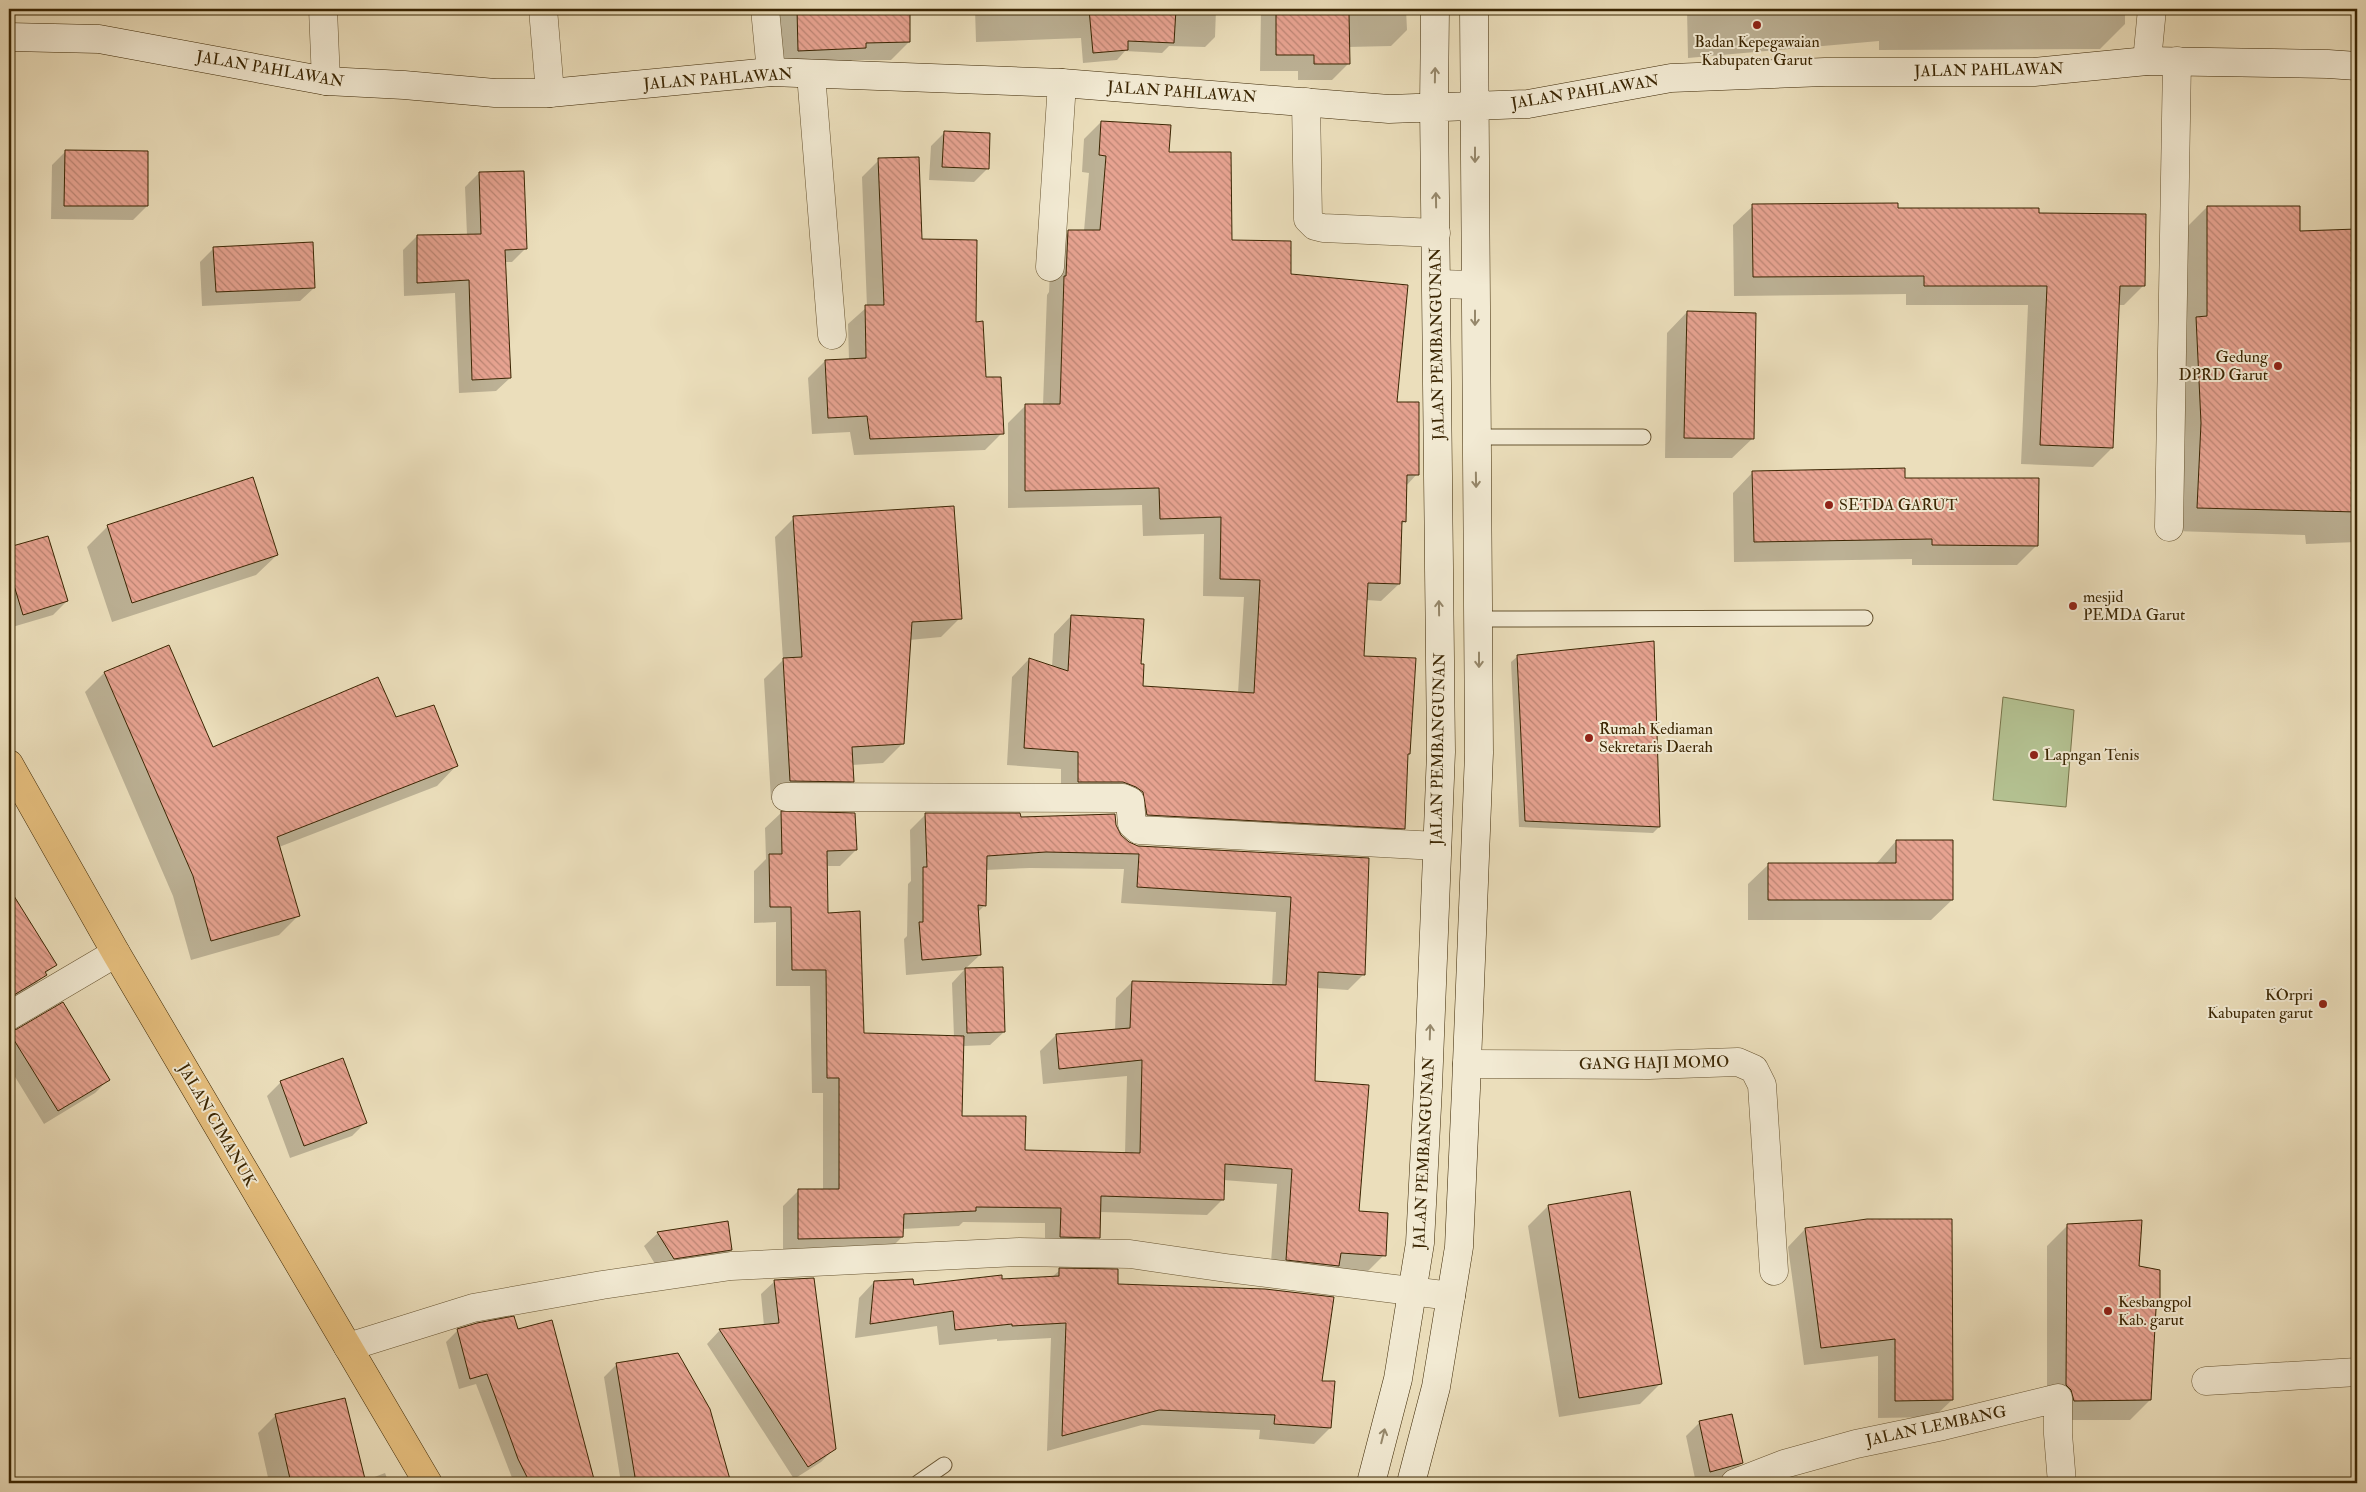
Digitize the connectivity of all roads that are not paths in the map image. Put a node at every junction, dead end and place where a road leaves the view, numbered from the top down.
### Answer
1 (323, 9) edge
2 (543, 9) edge
3 (765, 9) edge
4 (1435, 9) edge
5 (1474, 9) edge
6 (2152, 9) edge
7 (9, 37) edge
8 (2147, 61) junction
9 (2177, 61) junction
10 (2357, 66) edge
11 (771, 72) junction
12 (811, 74) junction
13 (326, 82) junction
14 (1062, 83) junction
15 (550, 92) junction
16 (1306, 102) junction
17 (1434, 106) junction
18 (1475, 106) junction
19 (1436, 233) junction
20 (1050, 267) dead end
21 (1437, 284) junction
22 (1475, 285) junction
23 (832, 335) dead end
24 (1438, 437) junction
25 (1476, 437) junction
26 (1643, 437) dead end
27 (2169, 527) dead end
28 (1477, 572) junction
29 (1439, 573) junction
30 (1865, 618) dead end
31 (1479, 619) junction
32 (9, 764) edge
33 (786, 797) dead end
34 (1438, 800) junction
35 (1477, 801) junction
36 (1437, 846) junction
37 (116, 953) junction
38 (9, 1016) edge
39 (1467, 1064) junction
40 (1774, 1271) dead end
41 (1412, 1292) junction
42 (1451, 1296) junction
43 (348, 1347) junction
44 (2357, 1372) edge
45 (2206, 1381) dead end
46 (944, 1465) dead end
47 (428, 1483) edge
48 (918, 1483) edge
49 (1371, 1483) edge
50 (1411, 1483) edge
51 (1735, 1483) edge
52 (2062, 1483) edge

1 - 13 main road
2 - 15 main road
3 - 11 main road
17 -> 4 main road, JALAN PEMBANGUNAN
5 - 18 main road
6 - 8 main road
7 - 13 main road, JALAN PAHLAWAN
8 - 9 main road, JALAN PAHLAWAN
8 - 18 main road, JALAN PAHLAWAN
9 - 10 main road, JALAN PAHLAWAN
9 - 27 main road
11 - 12 main road, JALAN PAHLAWAN
11 - 15 main road, JALAN PAHLAWAN
12 - 14 main road, JALAN PAHLAWAN
12 - 23 main road
13 - 15 main road, JALAN PAHLAWAN
14 - 16 main road, JALAN PAHLAWAN
14 - 20 main road
16 - 17 main road, JALAN PAHLAWAN
16 - 19 main road
17 - 18 main road, JALAN PAHLAWAN
19 -> 17 main road, JALAN PEMBANGUNAN
18 -> 22 main road
19 - 21 main road, JALAN PEMBANGUNAN
21 - 22 main road
21 - 24 main road, JALAN PEMBANGUNAN
22 -> 25 main road
24 - 25 main road
24 - 29 main road, JALAN PEMBANGUNAN
25 - 26 lane
25 -> 28 main road
28 - 29 main road
28 - 31 main road
34 -> 29 main road, JALAN PEMBANGUNAN
30 - 31 lane
31 -> 35 main road
32 - 37 main road, JALAN CIMANUK
33 - 36 main road
34 - 35 main road
34 - 36 main road, JALAN PEMBANGUNAN
35 - 39 main road
41 -> 36 main road, JALAN PEMBANGUNAN
37 - 38 main road
37 - 43 main road, JALAN CIMANUK
39 - 40 main road, GANG HAJI MOMO
39 - 42 main road
41 - 42 main road
41 - 43 main road
49 -> 41 main road, JALAN PEMBANGUNAN
42 - 50 main road
43 - 47 main road, JALAN CIMANUK
44 - 45 main road
46 - 48 lane
51 - 52 main road, JALAN LEMBANG

